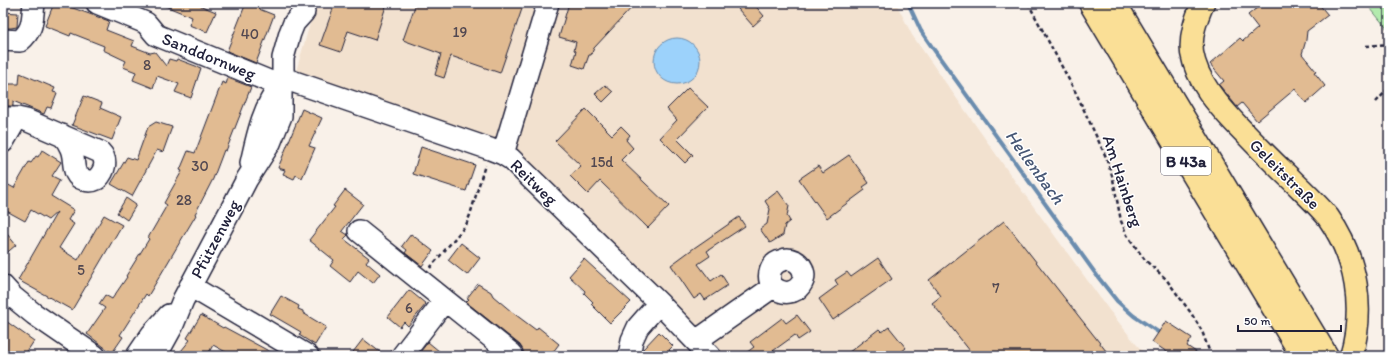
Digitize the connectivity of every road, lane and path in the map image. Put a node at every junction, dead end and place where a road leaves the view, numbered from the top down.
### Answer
1 (34, 3) edge
2 (97, 3) edge
3 (548, 3) edge
4 (1028, 3) edge
5 (1090, 3) edge
6 (1115, 3) edge
7 (1203, 3) edge
8 (1386, 3) edge
9 (1389, 6) edge
10 (305, 8) edge
11 (3, 40) edge
12 (1389, 44) edge
13 (1366, 46) dead end
14 (282, 82) junction
15 (1389, 88) edge
16 (1376, 102) dead end
17 (10, 118) edge
18 (62, 135) dead end
19 (3, 142) edge
20 (496, 151) junction
21 (359, 231) dead end
22 (420, 280) junction
23 (3, 286) edge
24 (773, 287) dead end
25 (186, 293) junction
26 (445, 300) junction
27 (659, 303) junction
28 (696, 341) junction
29 (512, 354) dead end
30 (95, 356) edge
31 (137, 356) edge
32 (156, 356) edge
33 (308, 356) edge
34 (402, 356) edge
35 (629, 356) edge
36 (710, 356) edge
37 (1211, 356) edge
38 (1302, 356) edge
39 (1328, 356) edge
40 (1351, 356) edge

1 - 11 street
2 - 14 street, Sanddornweg
3 - 20 street
4 - 37 path, Am Hainberg
5 - 38 main road, B 43a
6 - 39 main road, B 43a
7 - 40 main road, Geleitstraße
8 - 9 path
10 - 14 street
12 - 13 path
14 - 20 street, Reitweg
14 - 25 street, Pfützenweg
15 - 16 path
17 - 18 street
17 - 19 street
20 - 22 path
20 - 27 street, Reitweg
21 - 22 street
22 - 26 street
23 - 30 street
24 - 28 street
25 - 31 street, Pfützenweg
25 - 32 street, Pfützenweg
25 - 33 street
26 - 29 street
26 - 34 street
27 - 28 street, Reitweg
27 - 35 street
28 - 36 street, Reitweg

